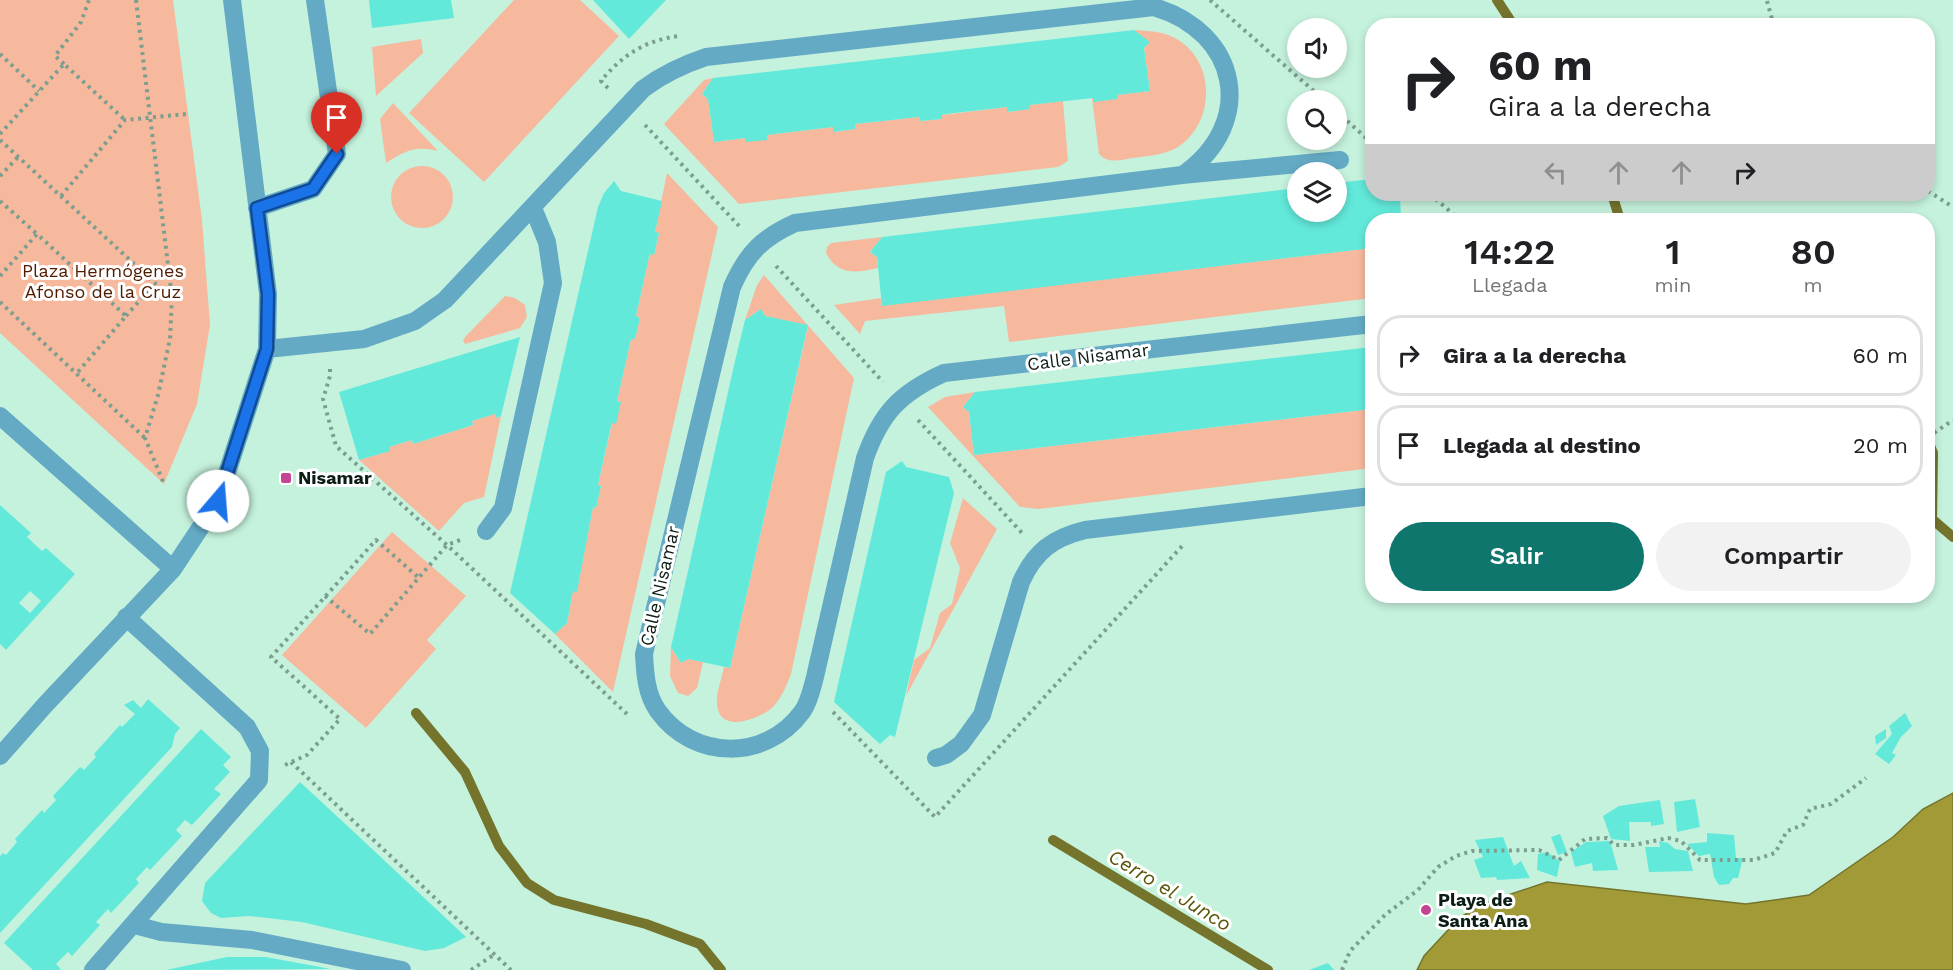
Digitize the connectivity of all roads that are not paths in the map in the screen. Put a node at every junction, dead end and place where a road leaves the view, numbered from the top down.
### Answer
1 (232, 0) edge
2 (315, 0) edge
3 (1340, 160) dead end
4 (1182, 175) junction
5 (257, 208) junction
6 (533, 208) junction
7 (1365, 325) edge
8 (267, 349) junction
9 (0, 416) edge
10 (1365, 497) edge
11 (486, 531) road end
12 (173, 569) junction
13 (126, 617) junction
14 (0, 756) edge
15 (936, 758) dead end
16 (135, 925) junction
17 (93, 970) edge
18 (402, 970) edge

1 - 5 street
2 - 5 street
3 - 4 street, Calle Nisamar
4 - 6 street
4 - 7 street, Calle Nisamar
5 - 8 street
6 - 8 street
6 - 11 street
8 - 12 street
9 - 12 street
10 - 15 street
12 - 13 street
13 - 14 street
13 - 16 street
16 - 17 street
16 - 18 street

